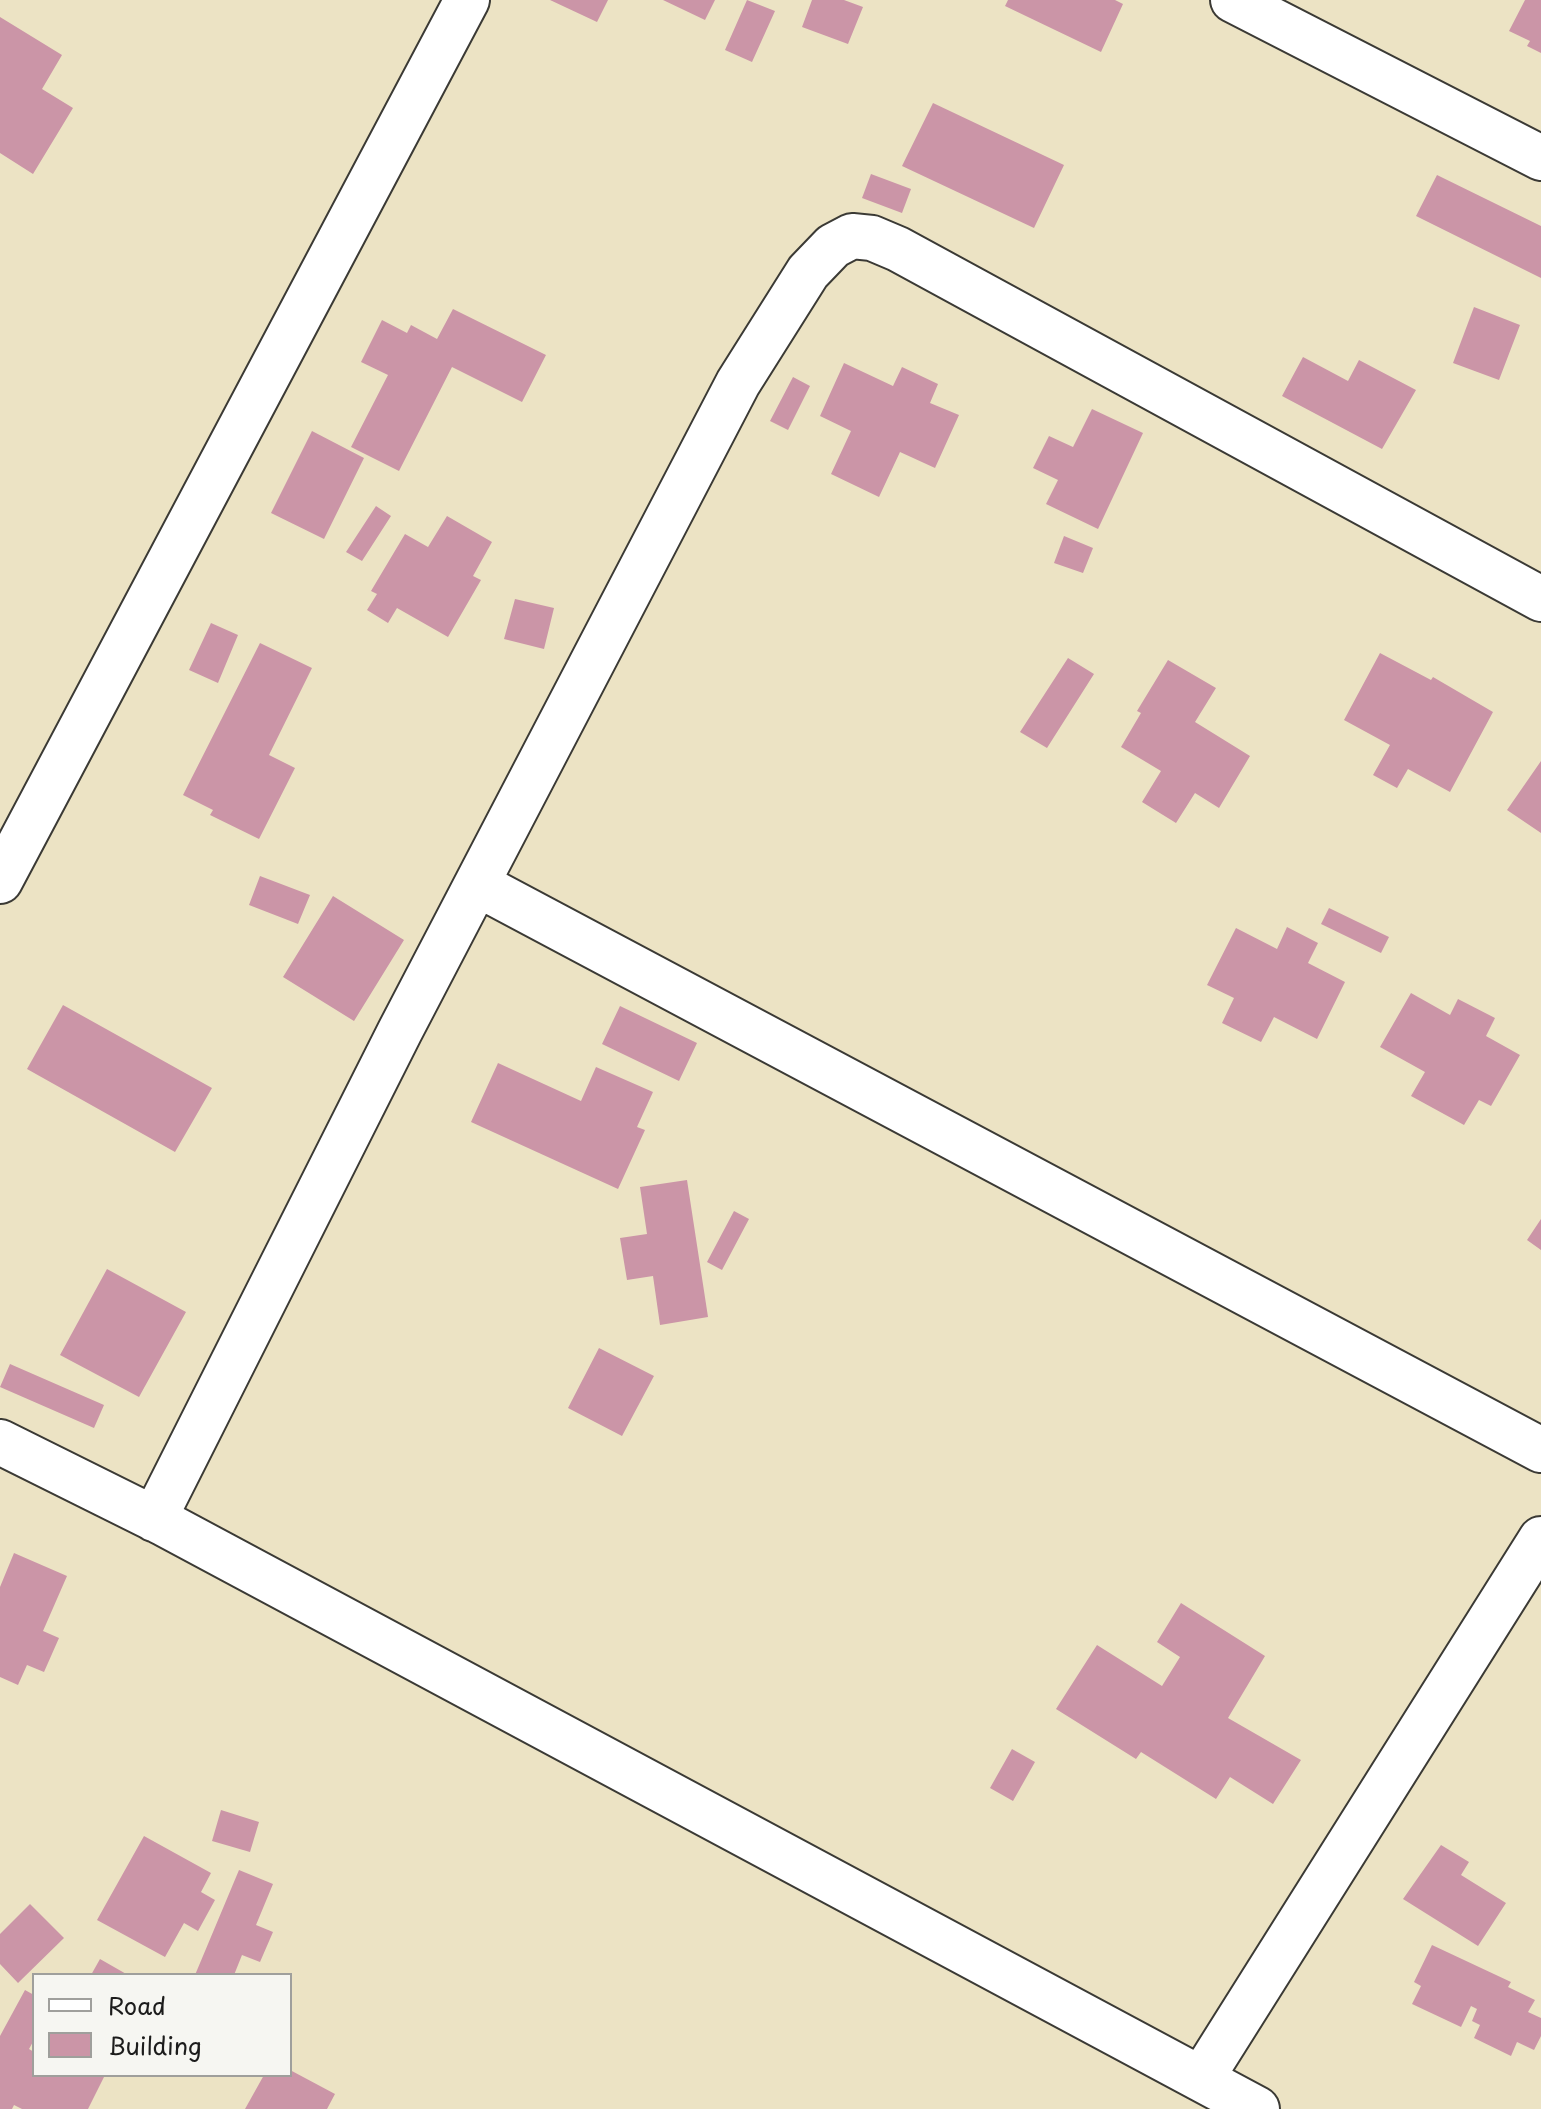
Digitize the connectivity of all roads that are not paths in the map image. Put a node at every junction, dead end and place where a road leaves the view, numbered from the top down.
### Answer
1 (467, 0) edge
2 (1233, 0) edge
3 (1541, 158) edge
4 (1541, 599) edge
5 (0, 881) edge
6 (477, 884) junction
7 (0, 1442) edge
8 (1541, 1450) edge
9 (154, 1519) junction
10 (1541, 1539) edge
11 (1201, 2079) junction
12 (1257, 2109) edge

1 - 5 street
2 - 3 street
4 - 6 street
6 - 8 street
6 - 9 street
7 - 9 street
9 - 11 street
10 - 11 street
11 - 12 street

